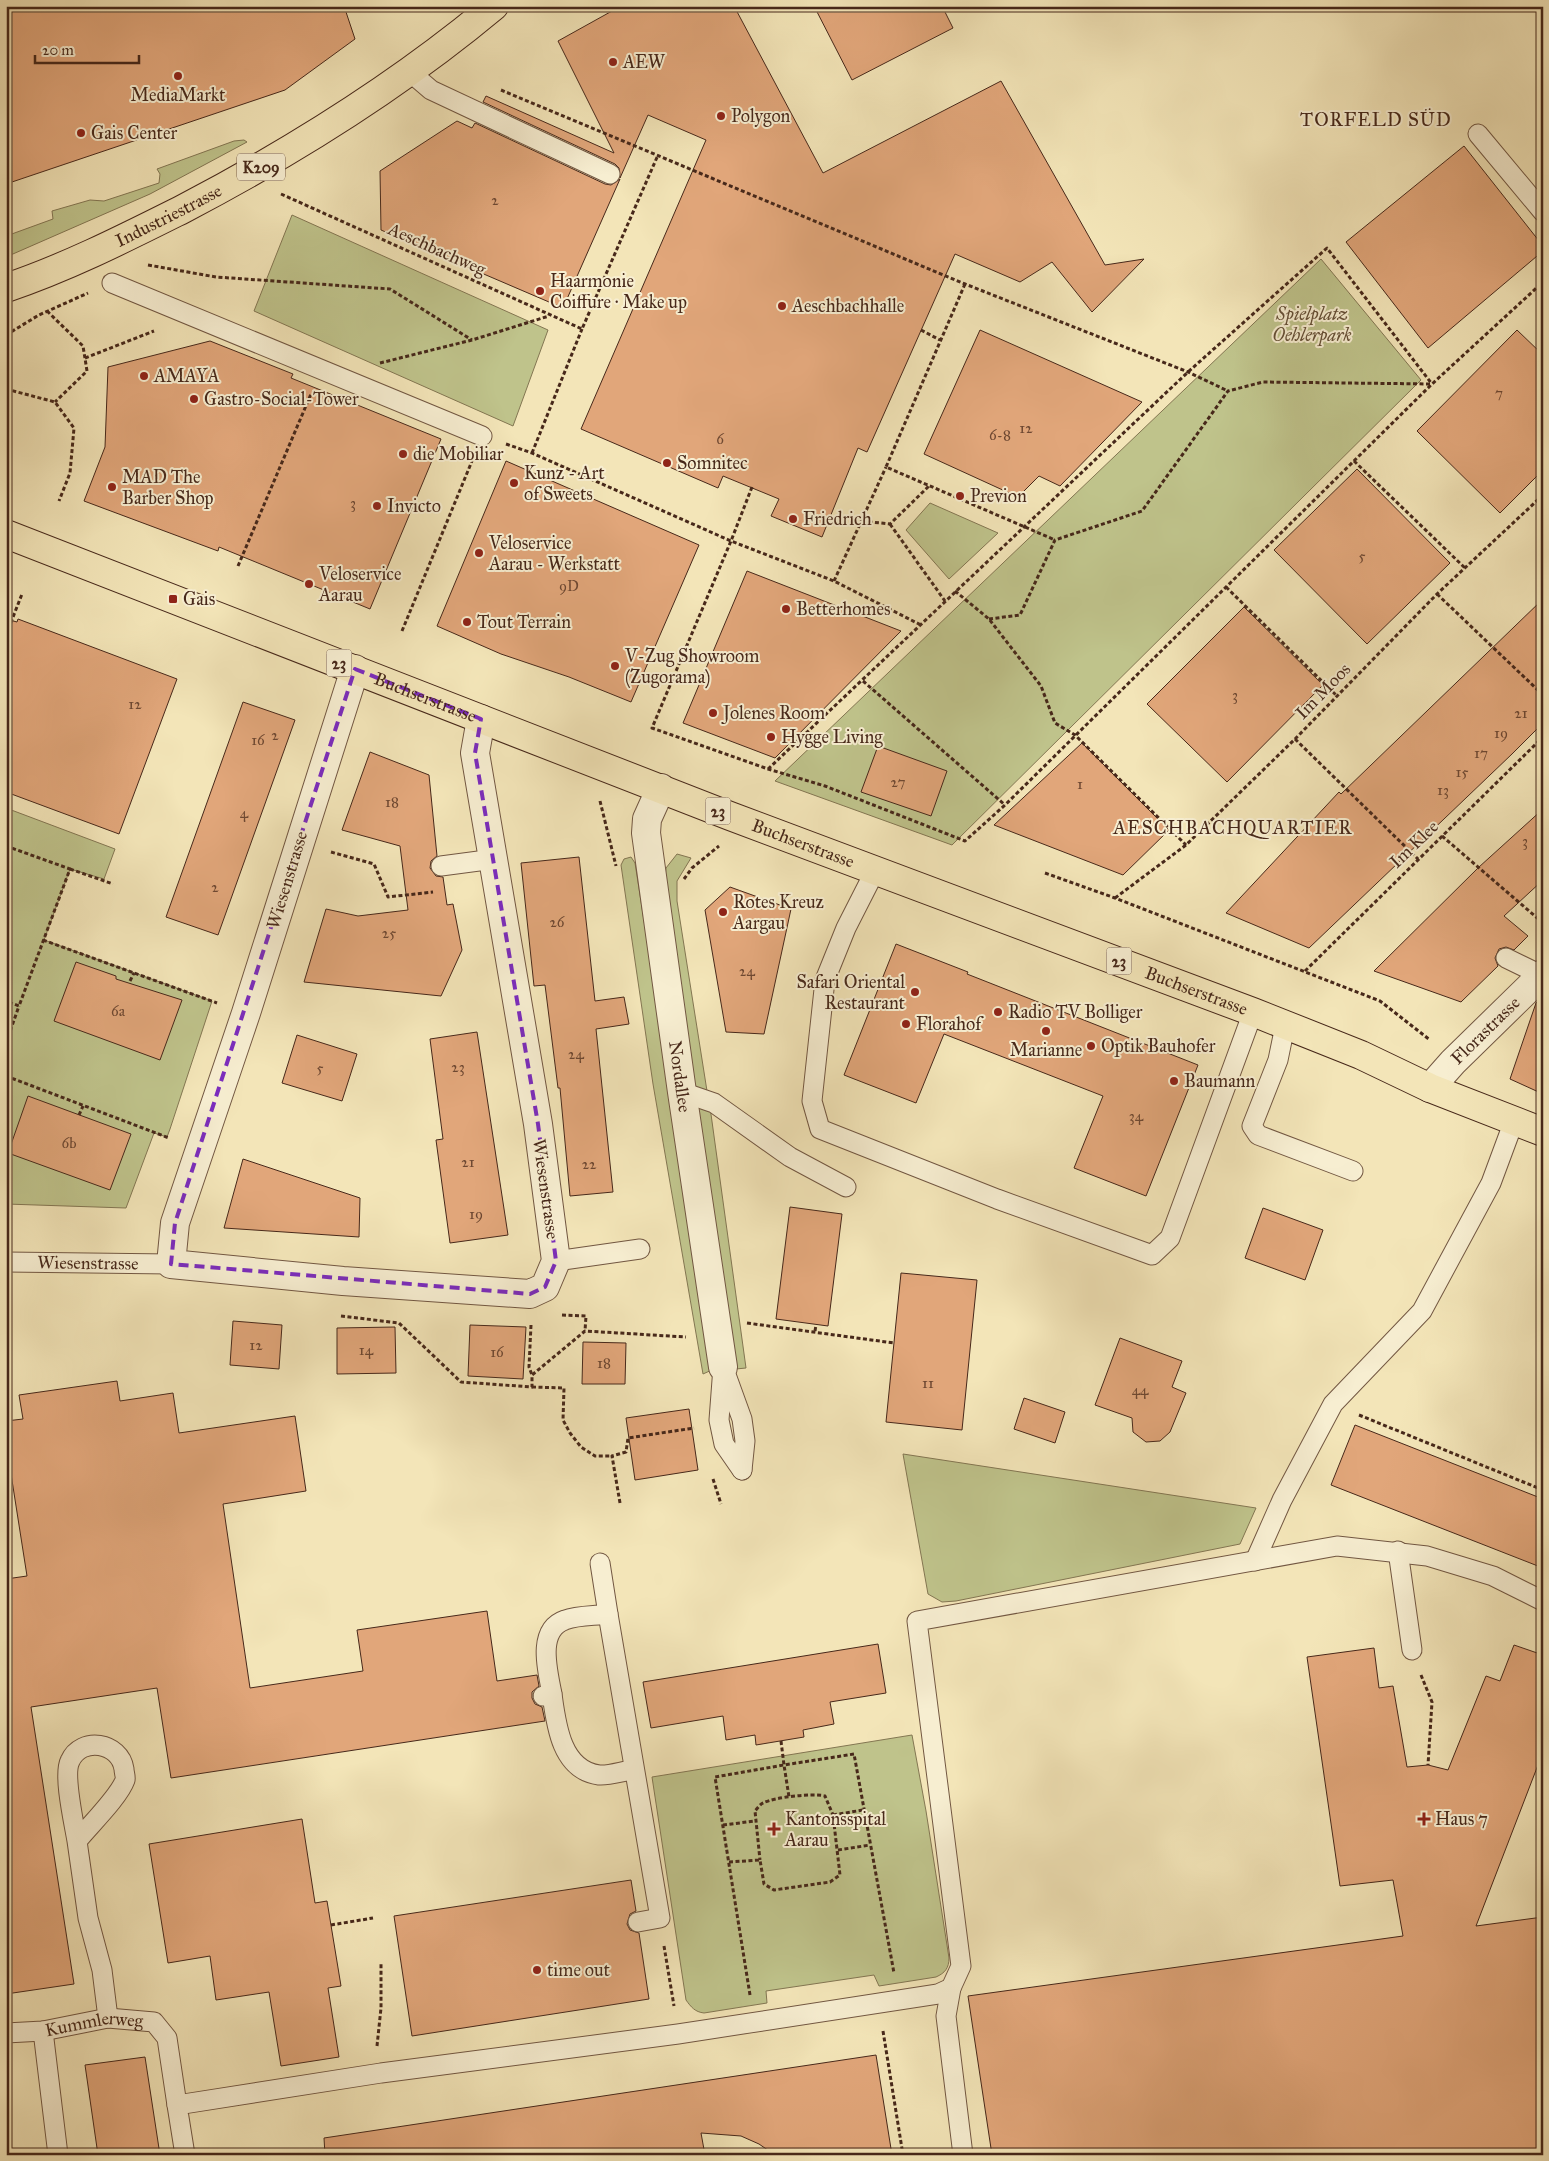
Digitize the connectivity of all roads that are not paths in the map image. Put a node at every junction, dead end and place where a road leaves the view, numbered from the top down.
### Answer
1 (494, 6) edge
2 (410, 72) junction
3 (1478, 134) dead end
4 (610, 174) dead end
5 (1543, 212) edge
6 (112, 283) dead end
7 (6, 288) edge
8 (482, 436) road end
9 (6, 534) edge
10 (355, 669) junction
11 (481, 719) junction
12 (661, 788) junction
13 (494, 859) junction
14 (441, 866) dead end
15 (876, 870) junction
16 (1506, 958) dead end
17 (1542, 974) edge
18 (1253, 1012) junction
19 (1285, 1026) junction
20 (1430, 1088) junction
21 (682, 1092) junction
22 (1514, 1121) junction
23 (1543, 1132) edge
24 (1353, 1171) dead end
25 (846, 1188) dead end
26 (640, 1248) dead end
27 (556, 1261) junction
28 (6, 1262) edge
29 (171, 1264) junction
30 (723, 1367) dead end
31 (1398, 1552) junction
32 (1255, 1561) junction
33 (600, 1563) dead end
34 (1543, 1601) edge
35 (608, 1614) junction
36 (1412, 1650) road end
37 (633, 1770) junction
38 (77, 1841) junction
39 (638, 1922) dead end
40 (951, 1988) junction
41 (108, 2018) junction
42 (44, 2031) junction
43 (6, 2033) edge
44 (177, 2105) junction
45 (58, 2155) edge
46 (185, 2155) edge
47 (963, 2155) edge

1 - 2 main road, Industriestrasse / K209
2 - 4 lane
2 - 7 main road, Industriestrasse / K209
3 - 5 lane
6 - 8 lane
9 - 10 main road, Buchserstrasse / 23
10 - 11 main road, Buchserstrasse / 23
10 - 29 street, Wiesenstrasse
11 - 12 main road, Buchserstrasse / 23
11 - 13 street, Wiesenstrasse
12 - 15 main road, Buchserstrasse / 23
12 - 21 street, Nordallee
13 - 14 lane
13 - 27 street, Wiesenstrasse
15 - 18 main road, Buchserstrasse / 23
15 - 18 lane
16 - 17 lane
17 - 20 street, Florastrasse
18 - 19 main road, Buchserstrasse / 23
19 - 20 main road, Buchserstrasse / 23
19 - 24 lane
20 - 22 main road, Buchserstrasse / 23
21 - 25 lane
21 - 30 street, Nordallee
22 - 23 main road, Buchserstrasse / 23
22 - 32 lane
26 - 27 lane
27 - 29 street, Wiesenstrasse
28 - 29 lane, Wiesenstrasse
31 - 32 lane
31 - 34 lane
31 - 36 lane
32 - 40 lane
33 - 35 lane
35 - 37 lane
35 - 37 lane
37 - 39 lane
38 - 38 lane
38 - 41 lane
40 - 44 lane
40 - 47 lane
41 - 42 lane, Kummlerweg
41 - 44 lane, Kummlerweg
42 - 43 lane, Kummlerweg
42 - 45 lane
44 - 46 lane, Kummlerweg

